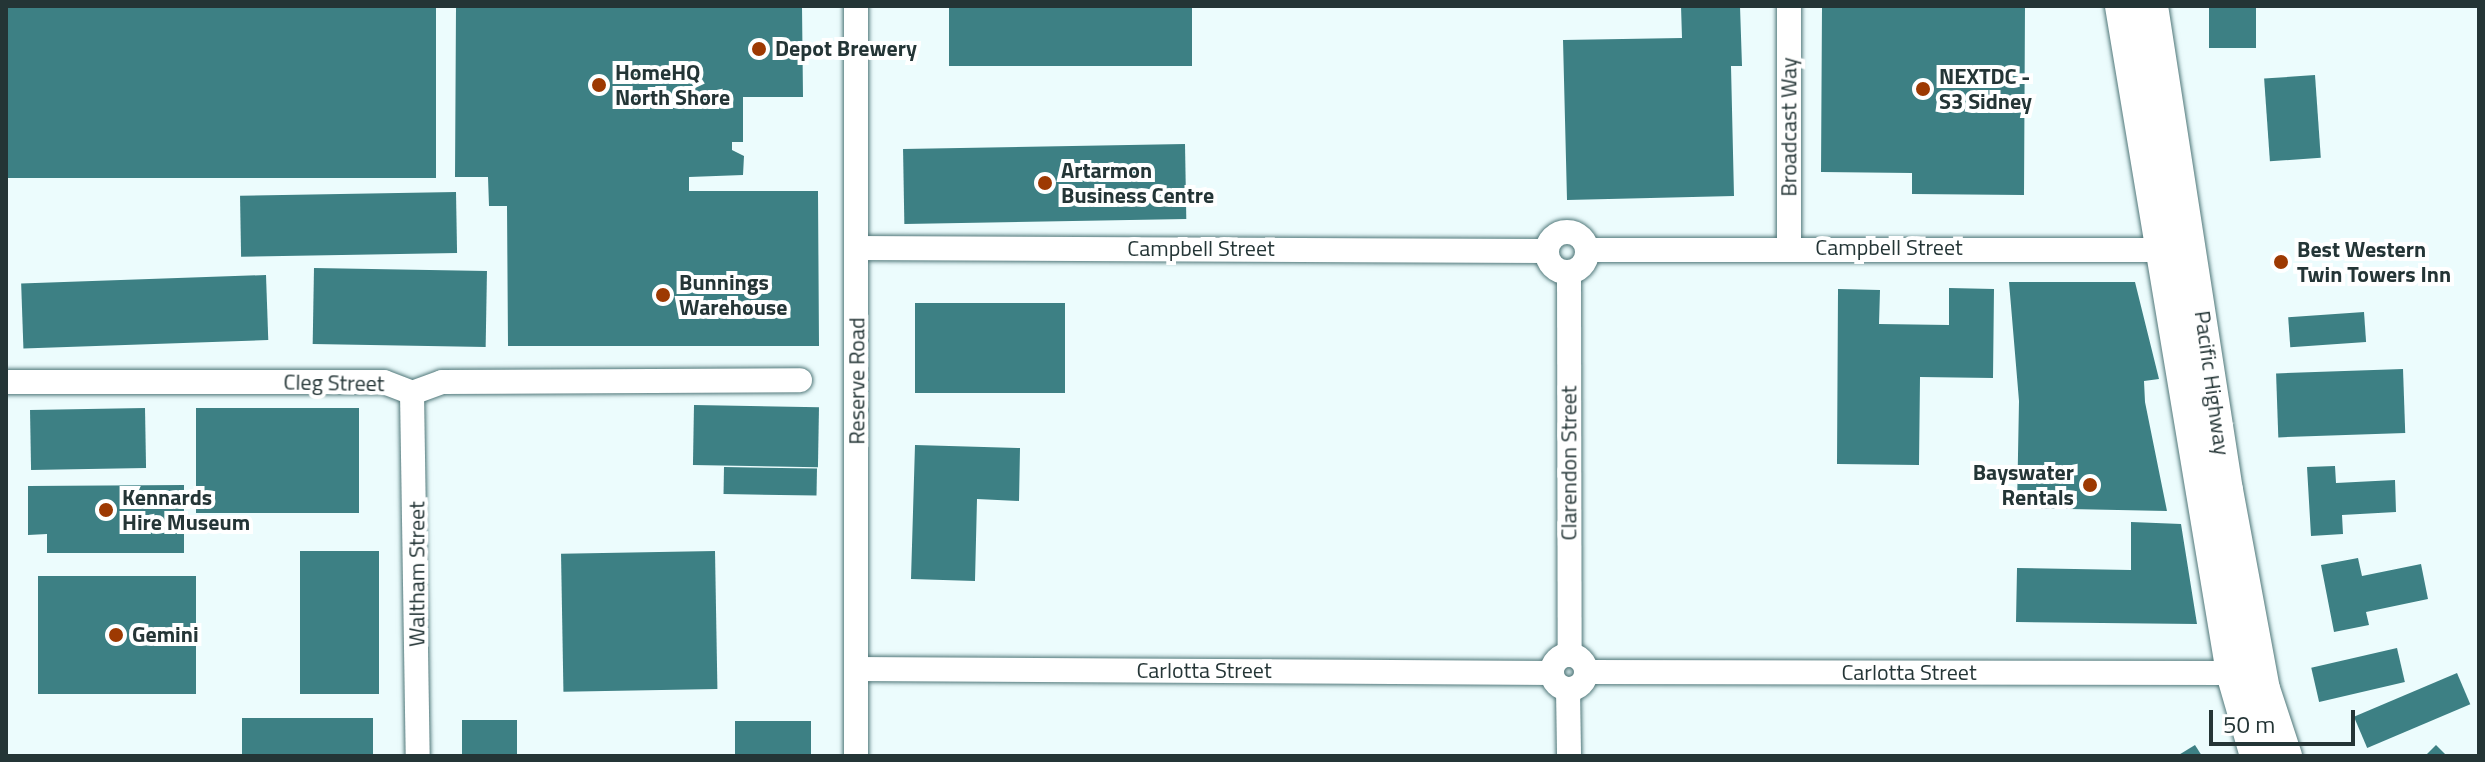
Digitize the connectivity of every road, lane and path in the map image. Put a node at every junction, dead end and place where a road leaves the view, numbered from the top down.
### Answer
1 (856, 6) edge
2 (1789, 6) edge
3 (2121, 6) edge
4 (2152, 6) edge
5 (1789, 247) junction
6 (856, 248) junction
7 (1587, 250) junction
8 (2176, 250) junction
9 (1546, 251) junction
10 (1569, 272) junction
11 (800, 380) dead end
12 (6, 382) edge
13 (412, 393) junction
14 (856, 669) junction
15 (1569, 672) junction
16 (2232, 673) junction
17 (418, 756) edge
18 (856, 756) edge
19 (1569, 756) edge
20 (2256, 756) edge
21 (2286, 756) edge

1 - 6 street, Reserve Road
2 - 5 street, Broadcast Way
3 - 8 main road, Pacific Highway
4 - 8 main road, Pacific Highway
5 - 7 street, Campbell Street
5 - 8 street, Campbell Street
6 - 9 street, Campbell Street
6 - 14 street, Reserve Road
7 - 9 street
7 - 10 street
8 - 16 main road, Pacific Highway
8 - 21 main road, Pacific Highway
9 - 10 street
10 - 15 street, Clarendon Street
11 - 13 street, Cleg Street
12 - 13 street, Cleg Street
13 - 17 street, Waltham Street
14 - 15 street, Carlotta Street
14 - 18 street, Reserve Road
15 - 16 street, Carlotta Street
15 - 19 street, Clarendon Street
16 - 20 main road, Pacific Highway

